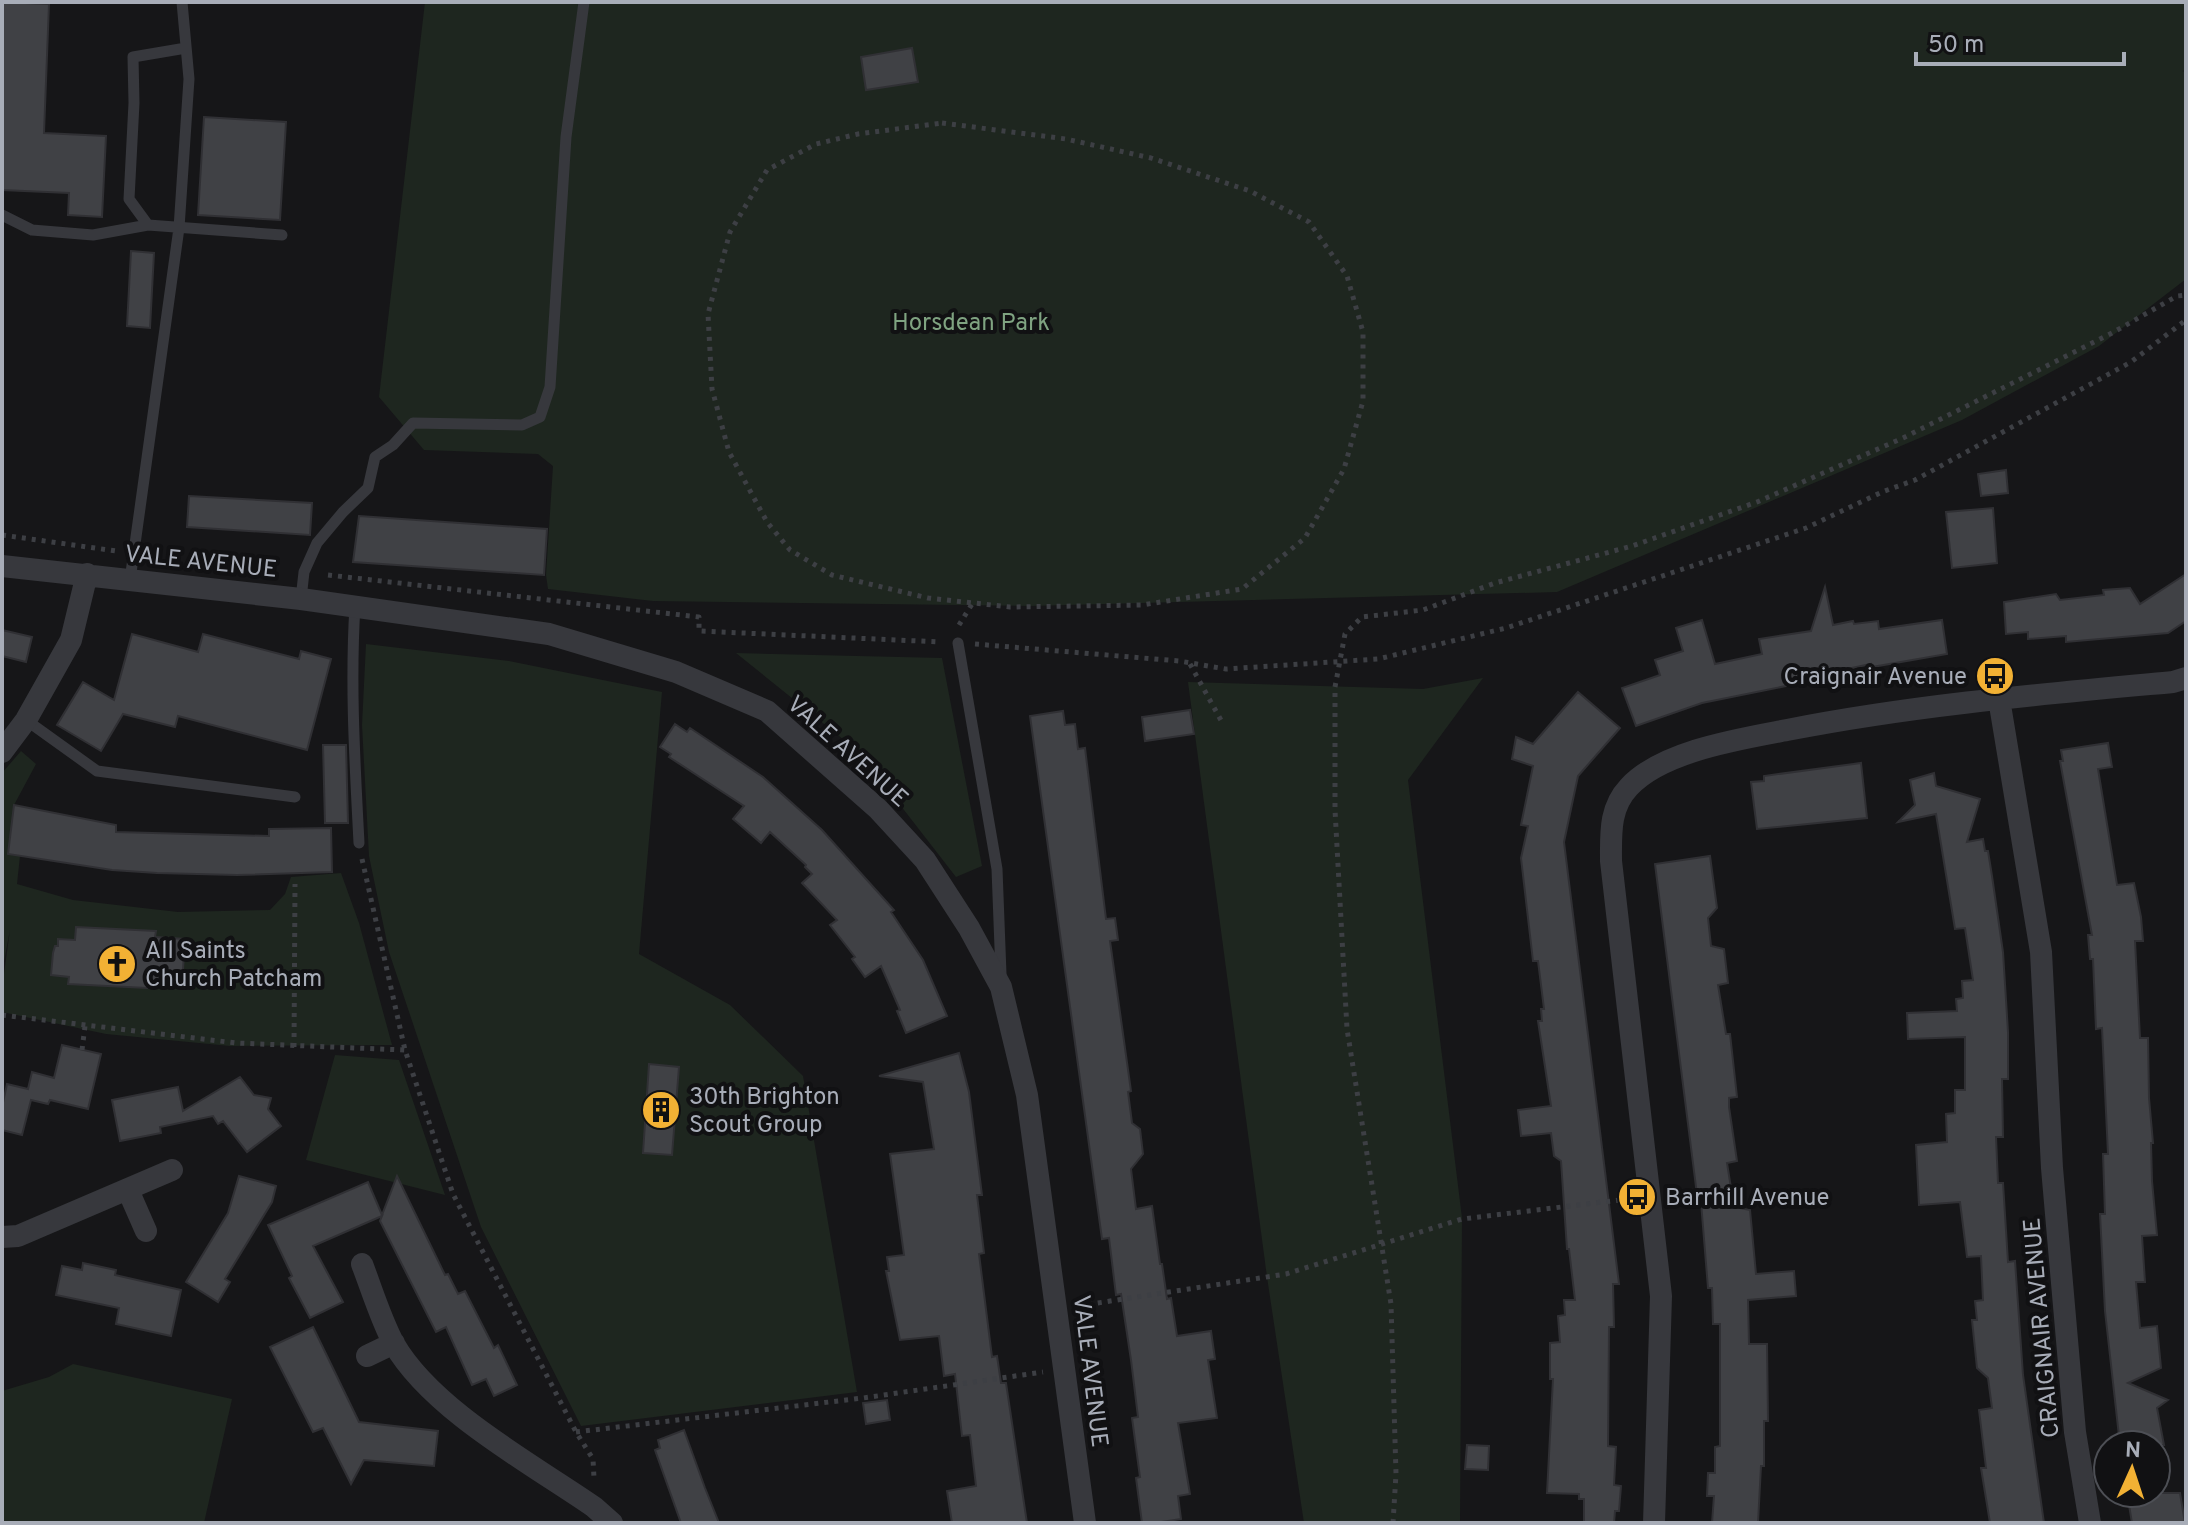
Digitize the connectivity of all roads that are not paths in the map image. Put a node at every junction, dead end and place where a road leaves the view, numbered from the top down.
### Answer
1 (182, 2) edge
2 (584, 2) edge
3 (186, 48) junction
4 (2, 215) edge
5 (148, 225) junction
6 (179, 228) junction
7 (282, 235) dead end
8 (2, 566) edge
9 (87, 574) junction
10 (130, 580) junction
11 (301, 599) junction
12 (355, 606) junction
13 (958, 643) road end
14 (2186, 678) edge
15 (1999, 699) junction
16 (26, 720) junction
17 (2, 752) edge
18 (295, 797) dead end
19 (359, 843) road end
20 (1001, 987) junction
21 (172, 1170) dead end
22 (128, 1190) junction
23 (146, 1231) dead end
24 (2, 1237) edge
25 (362, 1264) dead end
26 (394, 1343) junction
27 (367, 1356) dead end
28 (612, 1523) edge
29 (1085, 1523) edge
30 (1654, 1523) edge
31 (2090, 1523) edge

1 - 3 lane
2 - 11 lane
3 - 5 lane
3 - 6 lane
4 - 5 lane
5 - 6 lane
6 - 7 lane
6 - 10 lane
8 - 9 street, VALE AVENUE
9 - 10 street, VALE AVENUE
9 - 16 street
10 - 11 street, VALE AVENUE
11 - 12 street, VALE AVENUE
12 - 19 lane
12 - 20 street, VALE AVENUE
13 - 20 lane
14 - 15 street
15 - 30 street
15 - 31 street, CRAIGNAIR AVENUE
16 - 17 street
16 - 18 lane
20 - 29 street, VALE AVENUE
21 - 22 street
22 - 23 street
22 - 24 street
25 - 26 street
26 - 27 street
26 - 28 street

